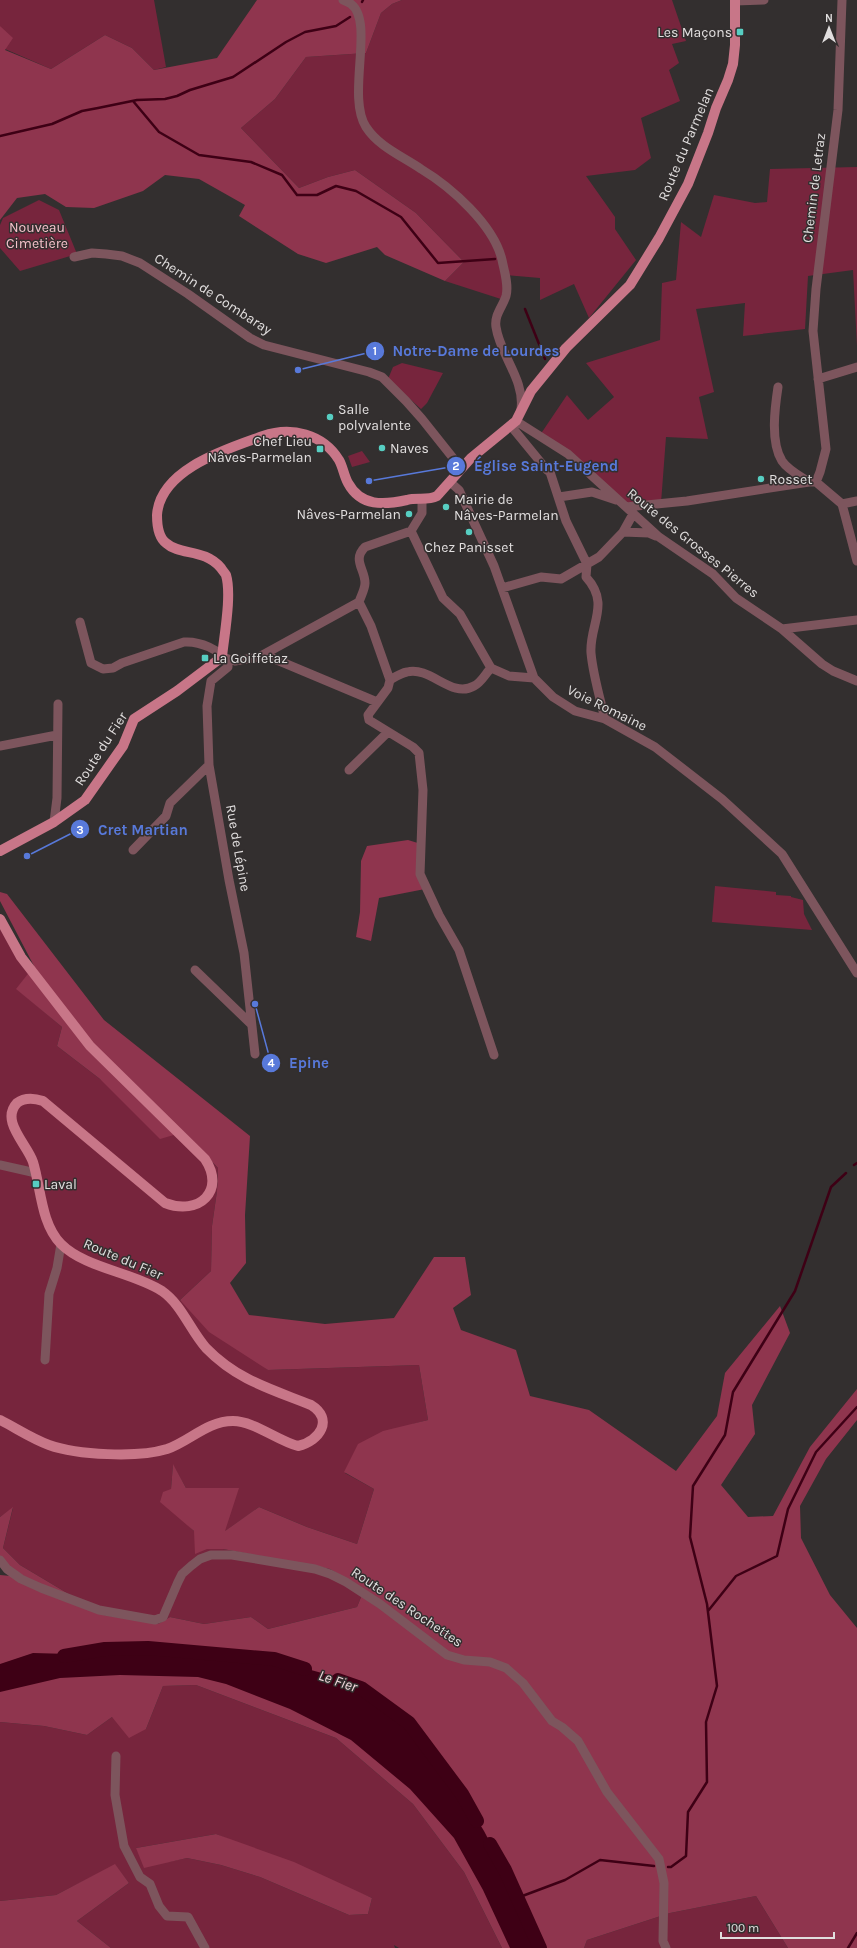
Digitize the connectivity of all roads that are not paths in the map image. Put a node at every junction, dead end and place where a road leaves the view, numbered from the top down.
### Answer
1 (343, 0) edge
2 (735, 0) edge
3 (764, 0) edge
4 (842, 0) edge
5 (74, 257) dead end
6 (857, 367) edge
7 (818, 379) junction
8 (778, 387) dead end
9 (520, 411) junction
10 (513, 424) junction
11 (461, 468) junction
12 (450, 482) junction
13 (812, 482) junction
14 (559, 497) junction
15 (422, 499) junction
16 (857, 501) edge
17 (622, 504) junction
18 (842, 504) junction
19 (633, 514) junction
20 (411, 531) junction
21 (623, 532) junction
22 (659, 537) junction
23 (857, 561) edge
24 (587, 564) junction
25 (502, 588) junction
26 (359, 602) junction
27 (857, 620) edge
28 (80, 622) dead end
29 (782, 629) junction
30 (265, 655) junction
31 (222, 657) junction
32 (491, 668) junction
33 (534, 678) junction
34 (390, 680) junction
35 (857, 682) edge
36 (377, 702) junction
37 (58, 704) dead end
38 (605, 719) junction
39 (387, 733) junction
40 (57, 735) junction
41 (0, 746) edge
42 (209, 766) junction
43 (349, 770) dead end
44 (54, 822) junction
45 (133, 850) dead end
46 (0, 851) edge
47 (0, 919) edge
48 (195, 970) dead end
49 (857, 973) edge
50 (251, 1024) junction
51 (255, 1054) dead end
52 (494, 1055) dead end
53 (0, 1165) edge
54 (36, 1172) junction
55 (61, 1244) junction
56 (45, 1360) dead end
57 (0, 1420) edge
58 (0, 1560) edge
59 (116, 1756) dead end
60 (205, 1948) edge
61 (666, 1948) edge

1 - 9 street
2 - 3 street
2 - 9 main road, Route du Parmelan
4 - 7 street, Chemin de Letraz
5 - 11 street, Chemin de Combaray
6 - 7 street
7 - 13 street, Chemin de Letraz
8 - 13 street
9 - 10 main road, Route du Parmelan
10 - 11 main road, Route du Parmelan
10 - 14 street
10 - 17 street, Route des Grosses Pierres
11 - 12 main road, Route du Parmelan
12 - 15 main road
12 - 25 street, Voie Romaine
13 - 17 street
13 - 18 street
14 - 17 street
14 - 24 street
15 - 20 street
15 - 31 main road
16 - 18 street
17 - 19 street, Route des Grosses Pierres
18 - 23 street
19 - 21 street
19 - 22 street, Route des Grosses Pierres
20 - 26 street
20 - 32 street
21 - 22 street
21 - 24 street
22 - 29 street, Route des Grosses Pierres
24 - 25 street
24 - 38 street
25 - 33 street, Voie Romaine
26 - 30 street
26 - 34 street
27 - 29 street
28 - 31 street
29 - 35 street, Route des Grosses Pierres
30 - 31 street
30 - 36 street
31 - 42 street, Rue de Lépine
31 - 44 main road, Route du Fier
32 - 33 street
32 - 34 street
33 - 38 street, Voie Romaine
34 - 36 street
36 - 39 street
37 - 40 street
38 - 49 street, Voie Romaine
39 - 43 street
39 - 52 street
40 - 41 street
40 - 44 street
42 - 45 street
42 - 50 street, Rue de Lépine
44 - 46 main road, Route du Fier
47 - 54 main road, Route du Fier
48 - 50 street
50 - 51 street, Rue de Lépine
53 - 54 street
54 - 55 main road, Route du Fier
55 - 56 street
55 - 57 main road, Route du Fier
58 - 61 street, Route des Rochettes
59 - 60 street

